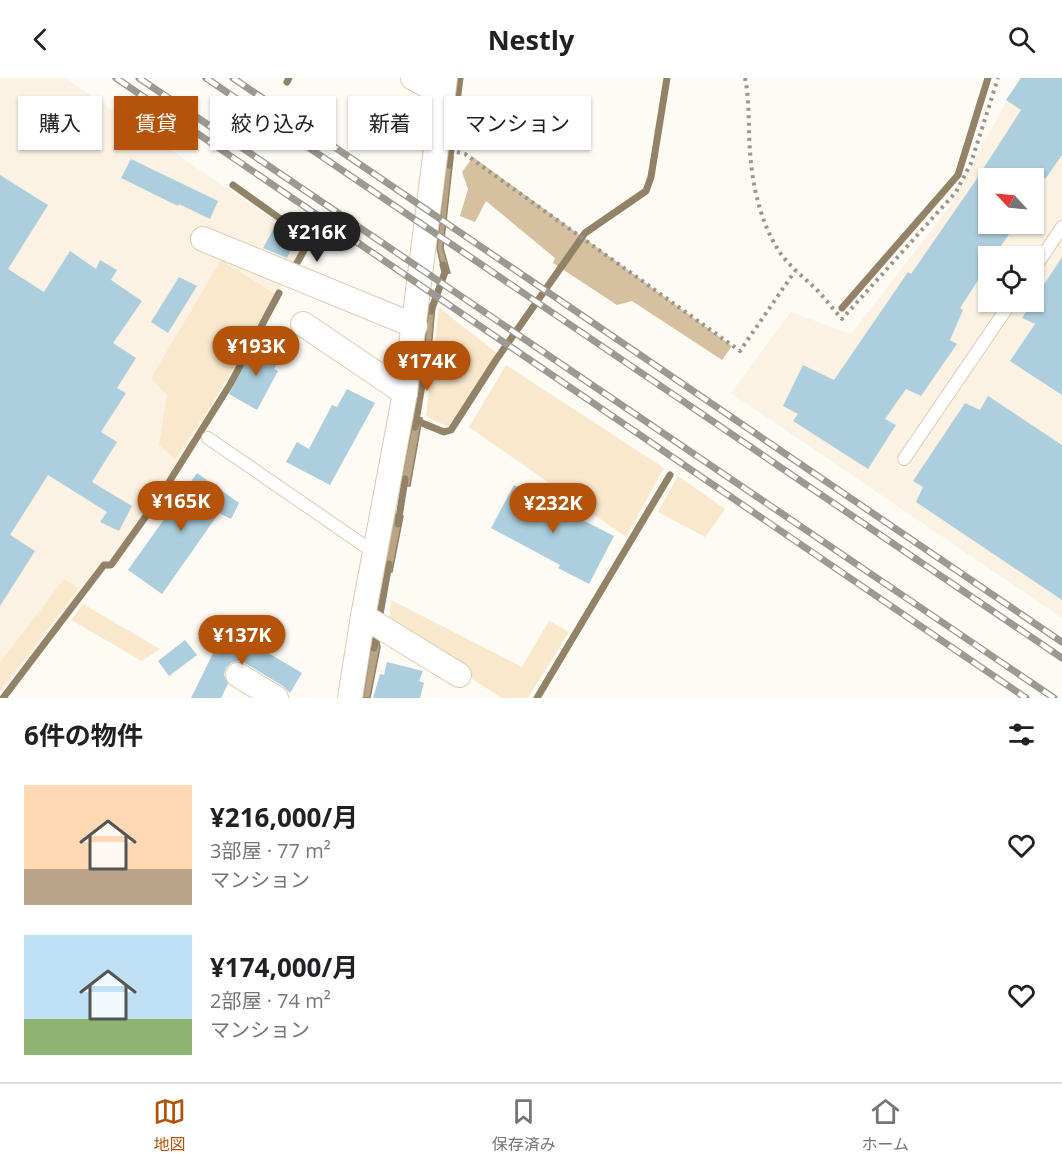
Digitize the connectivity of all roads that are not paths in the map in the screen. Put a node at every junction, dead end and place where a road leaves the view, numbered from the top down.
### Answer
1 (413, 78) edge
2 (444, 86) edge
3 (1062, 227) edge
4 (203, 239) dead end
5 (1044, 254) edge
6 (1004, 312) edge
7 (303, 324) dead end
8 (415, 326) junction
9 (405, 393) junction
10 (208, 438) dead end
11 (904, 459) dead end
12 (375, 553) junction
13 (363, 616) junction
14 (238, 675) dead end
15 (459, 675) dead end
16 (276, 698) edge
17 (350, 698) edge

1 - 2 street
2 - 8 street
3 - 5 lane
4 - 8 street
6 - 11 lane
7 - 9 street
8 - 9 street
9 - 12 street
10 - 12 lane
12 - 13 street
13 - 15 street
13 - 17 street
14 - 16 street

